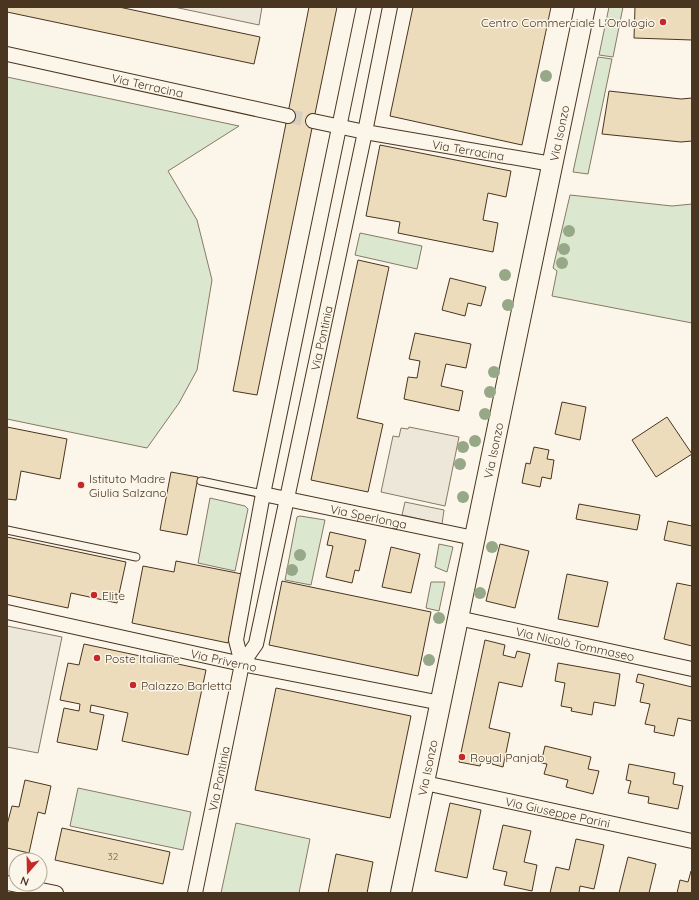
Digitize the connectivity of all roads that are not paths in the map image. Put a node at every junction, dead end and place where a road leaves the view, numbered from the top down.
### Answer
1 (364, 7) edge
2 (390, 7) edge
3 (585, 7) edge
4 (7, 54) edge
5 (288, 116) tunnel mouth
6 (313, 121) tunnel mouth
7 (340, 127) junction
8 (365, 132) junction
9 (552, 164) junction
10 (201, 481) dead end
11 (263, 494) junction
12 (287, 499) junction
13 (7, 530) edge
14 (474, 538) junction
15 (136, 557) dead end
16 (7, 612) edge
17 (458, 618) junction
18 (242, 664) junction
19 (692, 669) edge
20 (441, 703) junction
21 (425, 783) junction
22 (692, 841) edge
23 (7, 883) edge
24 (56, 893) edge
25 (195, 893) edge
26 (401, 893) edge

1 - 7 street, Via Pontinia
2 - 8 street, Via Pontinia
3 - 9 main road, Via Isonzo
4 - 5 street, Via Terracina
6 - 7 street, Via Terracina
7 - 8 street, Via Terracina
7 - 11 street, Via Pontinia
8 - 9 street, Via Terracina
8 - 12 street, Via Pontinia
9 - 14 main road, Via Isonzo
10 - 11 lane
11 - 12 street, Via Sperlonga
11 - 18 street, Via Pontinia
12 - 14 street, Via Sperlonga
12 - 18 street, Via Pontinia
13 - 15 lane
14 - 17 main road, Via Isonzo
16 - 18 street, Via Priverno
17 - 19 street, Via Nicolò Tommaseo
17 - 20 main road, Via Isonzo
18 - 20 street, Via Priverno
18 - 25 street, Via Pontinia
20 - 21 main road, Via Isonzo
21 - 22 street, Via Giuseppe Parini
21 - 26 main road, Via Isonzo
23 - 24 street

